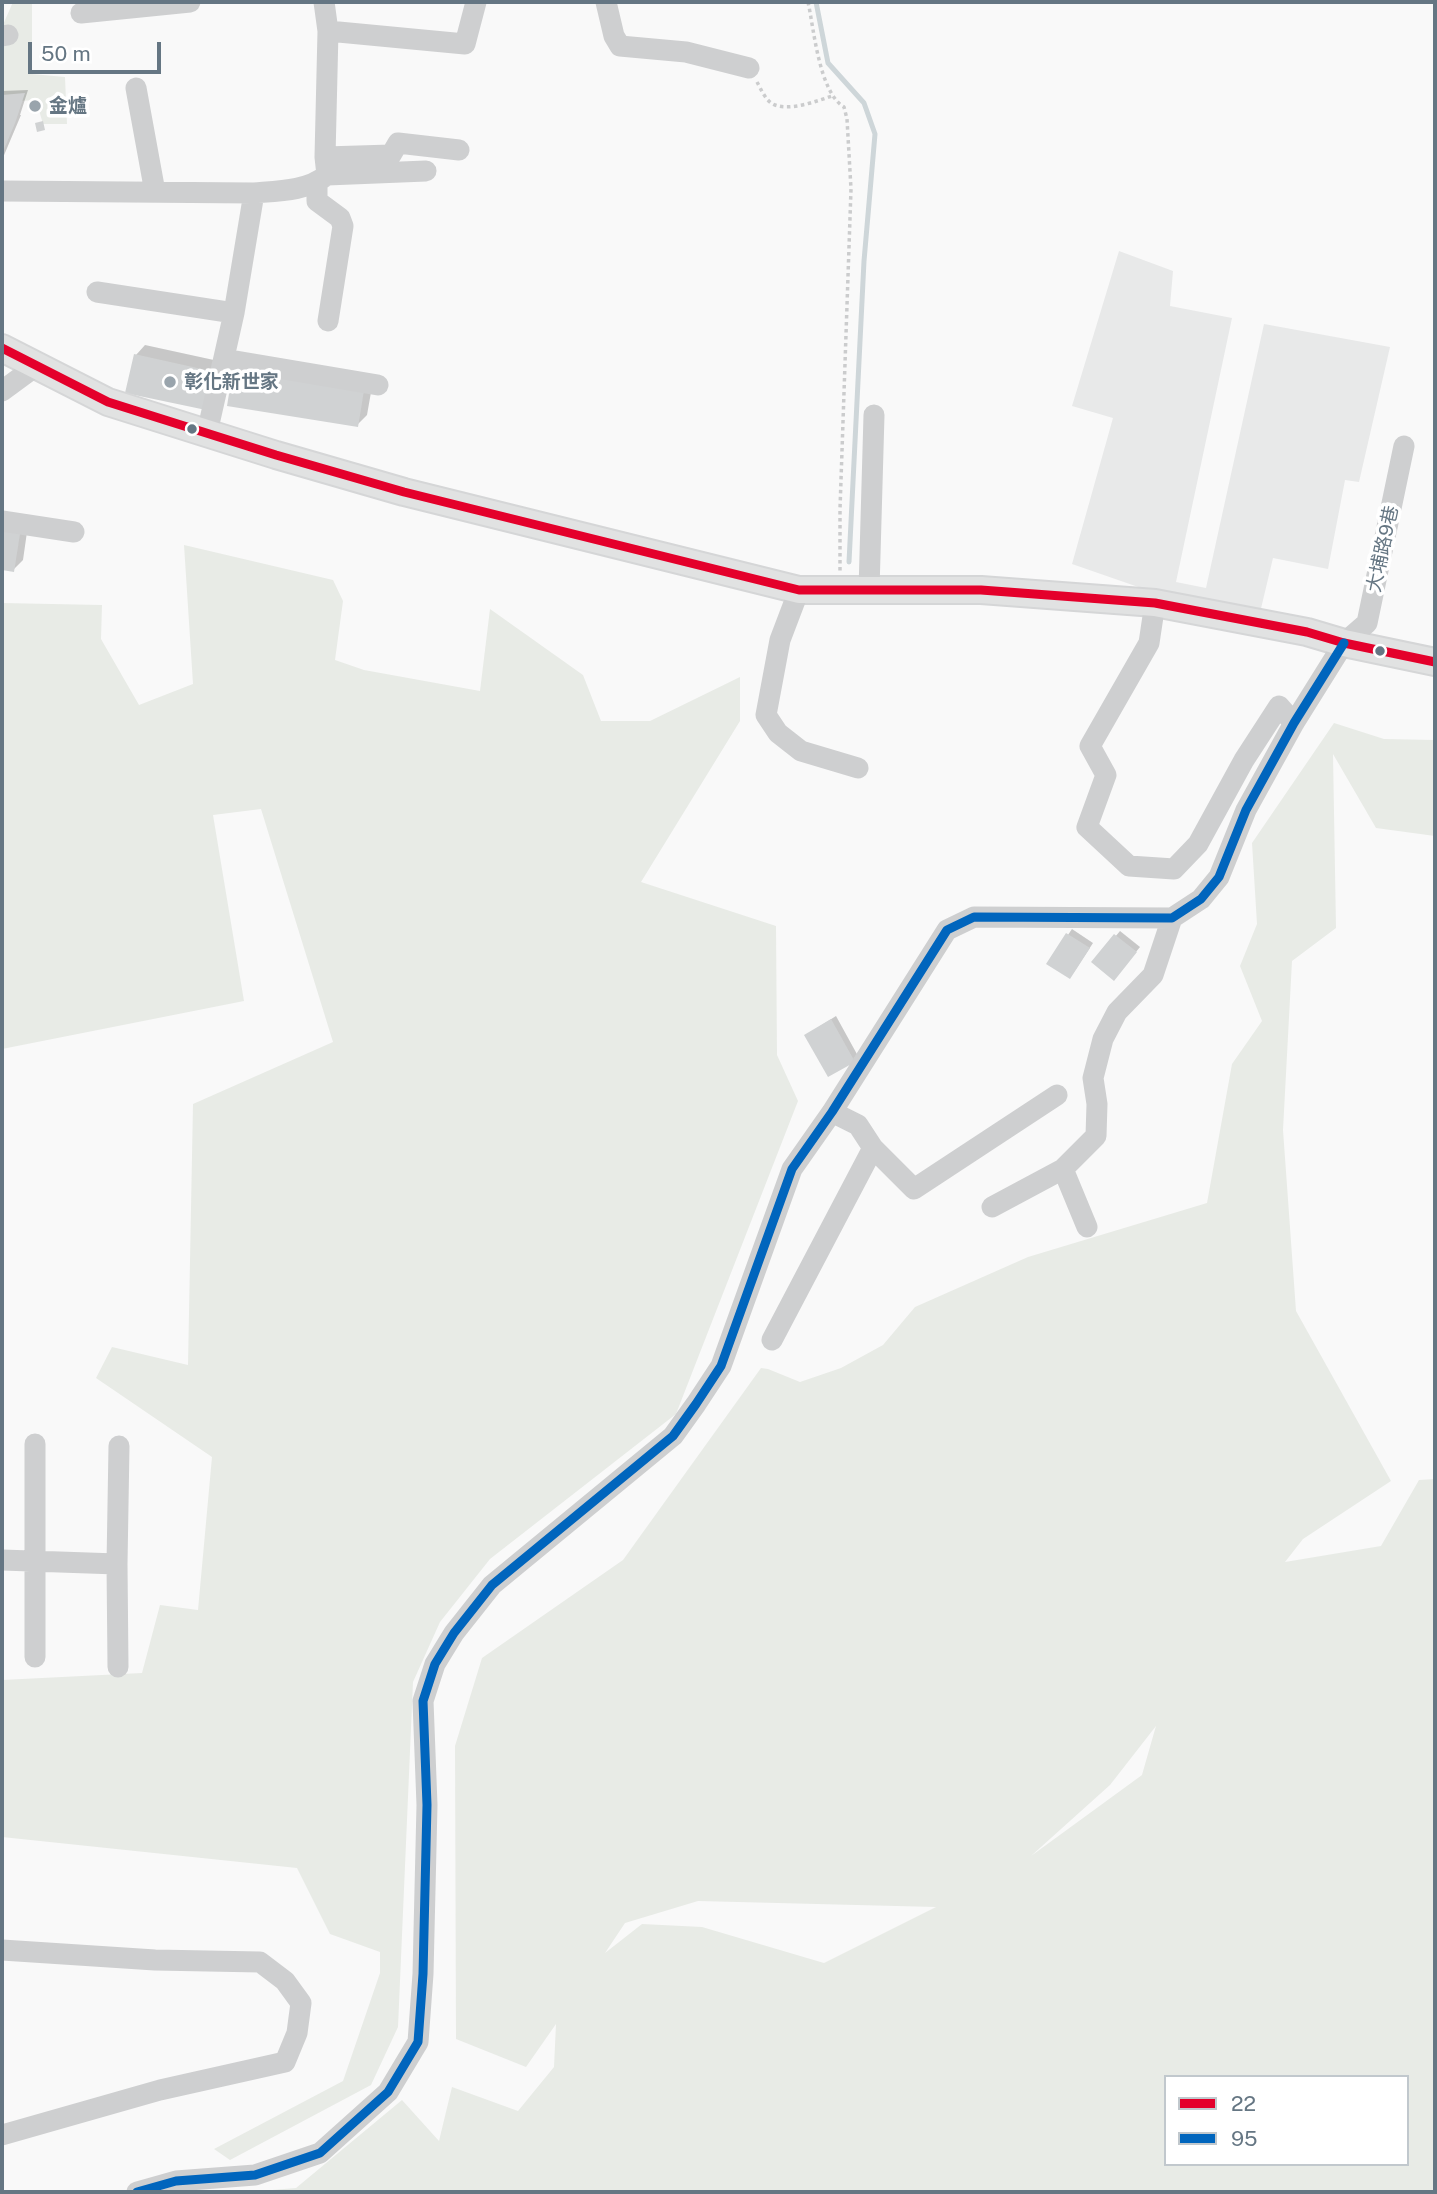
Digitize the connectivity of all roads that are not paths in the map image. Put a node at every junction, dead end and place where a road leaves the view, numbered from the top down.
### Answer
1 (190, 2) edge
2 (324, 2) edge
3 (475, 2) edge
4 (606, 2) edge
5 (81, 13) dead end
6 (328, 31) junction
7 (749, 68) road end
8 (136, 88) dead end
9 (459, 150) dead end
10 (323, 171) junction
11 (426, 171) dead end
12 (2, 191) edge
13 (155, 192) junction
14 (254, 193) junction
15 (97, 292) dead end
16 (234, 313) junction
17 (328, 321) dead end
18 (2, 348) edge
19 (223, 359) junction
20 (36, 366) junction
21 (378, 385) dead end
22 (2, 391) edge
23 (874, 415) dead end
24 (207, 433) junction
25 (1404, 446) dead end
26 (2, 521) edge
27 (74, 532) dead end
28 (799, 590) junction
29 (869, 590) junction
30 (1155, 603) junction
31 (1344, 643) junction
32 (1435, 662) edge
33 (1294, 723) junction
34 (858, 768) dead end
35 (1172, 918) junction
36 (1057, 1095) dead end
37 (832, 1112) junction
38 (873, 1149) junction
39 (1063, 1170) junction
40 (992, 1207) dead end
41 (1087, 1227) dead end
42 (772, 1339) dead end
43 (35, 1444) dead end
44 (119, 1446) dead end
45 (2, 1560) edge
46 (35, 1561) junction
47 (117, 1564) junction
48 (35, 1657) dead end
49 (118, 1667) dead end
50 (2, 1950) edge
51 (2, 2135) edge
52 (255, 2175) junction
53 (137, 2192) edge
54 (208, 2192) edge
55 (228, 2192) edge

1 - 5 street
2 - 6 street
3 - 6 street
4 - 7 street
6 - 10 street
8 - 13 street
9 - 10 street
10 - 11 street
10 - 14 street
10 - 17 street
12 - 13 street
13 - 14 street
14 - 16 street
15 - 16 street
16 - 19 street
18 - 20 main road
19 - 21 street
19 - 24 street
20 - 22 street
20 - 24 main road
23 - 29 street
24 - 28 main road
25 - 31 street, 大埔路9巷
26 - 27 street
28 - 29 main road
28 - 34 street
29 - 30 main road
30 - 31 main road
30 - 33 street
31 - 32 main road
31 - 33 street, 大埔路9巷
33 - 35 street, 大埔路9巷
35 - 37 street
35 - 39 street
36 - 38 street
37 - 38 street
37 - 52 street
38 - 42 street
39 - 40 street
39 - 41 street
43 - 46 street
44 - 47 street
45 - 46 street
46 - 47 street
46 - 48 street
47 - 49 street
50 - 51 street
52 - 53 street
52 - 54 street
52 - 55 street

